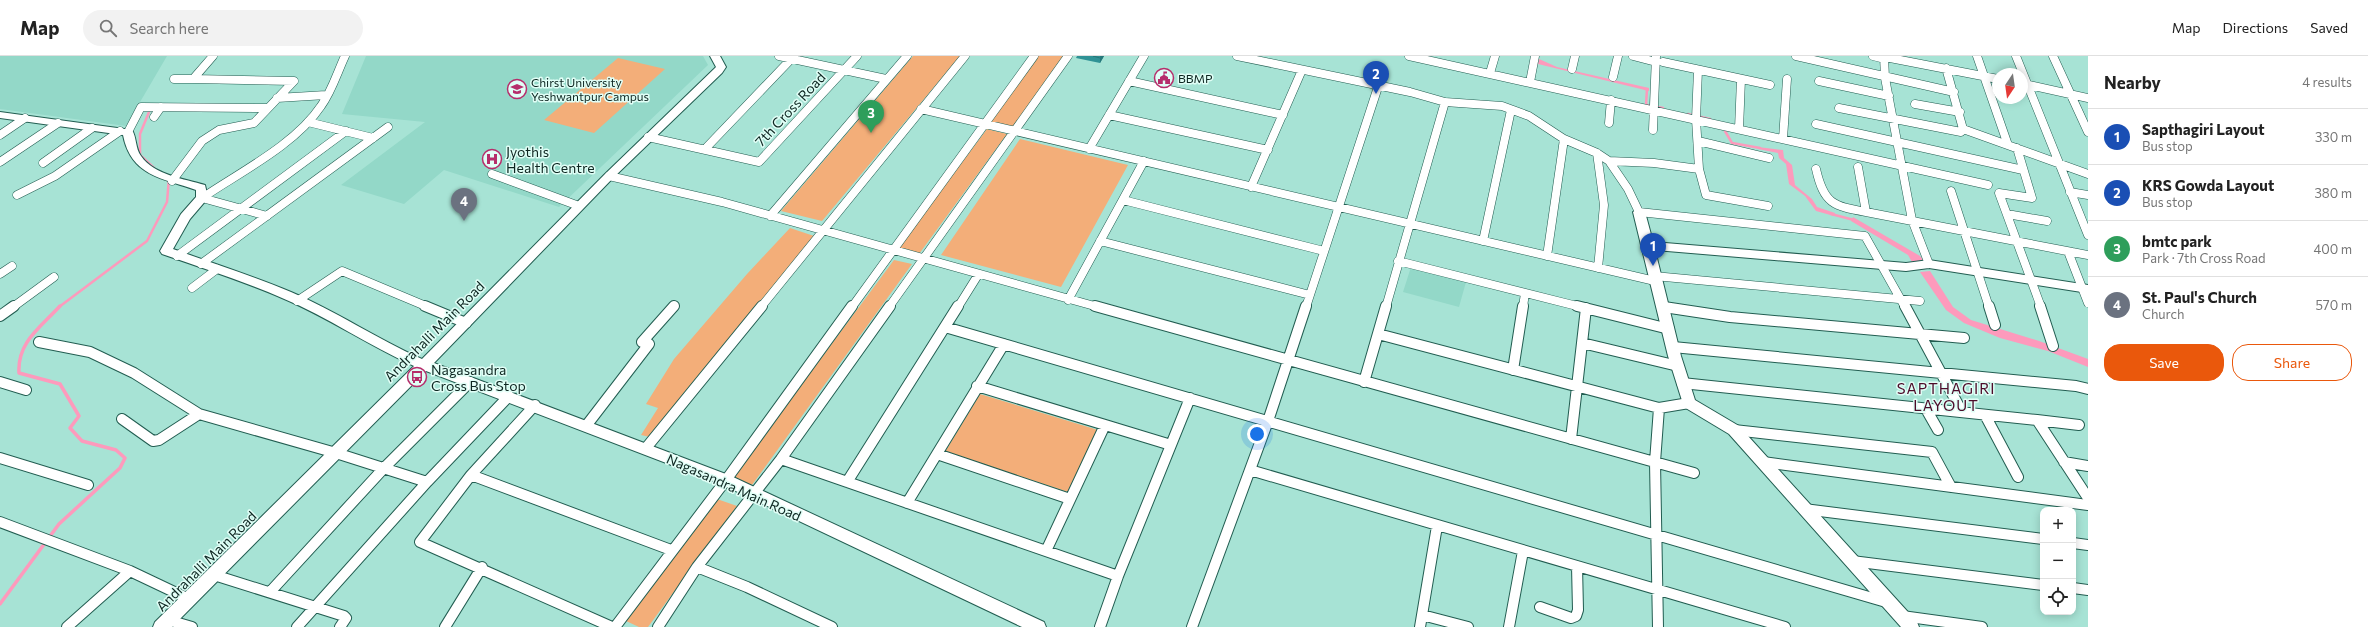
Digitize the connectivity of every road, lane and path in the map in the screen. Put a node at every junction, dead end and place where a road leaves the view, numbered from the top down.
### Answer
1 (213, 56) edge
2 (344, 56) edge
3 (715, 56) edge
4 (779, 56) edge
5 (857, 56) edge
6 (907, 56) edge
7 (966, 56) edge
8 (1034, 56) edge
9 (1068, 56) edge
10 (1144, 56) edge
11 (1237, 56) edge
12 (1409, 56) edge
13 (1452, 56) edge
14 (1495, 56) edge
15 (1575, 56) edge
16 (1618, 56) edge
17 (1633, 56) edge
18 (1796, 56) edge
19 (1873, 56) edge
20 (1977, 56) edge
21 (2016, 56) edge
22 (2053, 56) edge
23 (793, 57) edge
24 (1885, 57) edge
25 (1254, 58) edge
26 (1534, 59) edge
27 (1659, 60) edge
28 (1450, 64) junction
29 (1946, 68) junction
30 (2020, 68) edge
31 (844, 69) junction
32 (1572, 69) dead end
33 (1302, 70) junction
34 (1698, 70) junction
35 (1490, 73) junction
36 (1985, 76) junction
37 (1613, 77) dead end
38 (1885, 78) junction
39 (1992, 78) edge
40 (174, 79) dead end
41 (193, 79) junction
42 (886, 79) junction
43 (1741, 79) junction
44 (1787, 79) dead end
45 (1129, 81) junction
46 (1819, 81) dead end
47 (1530, 82) junction
48 (1770, 85) dead end
49 (2028, 85) edge
50 (1378, 87) junction
51 (2028, 91) edge
52 (1954, 92) junction
53 (2070, 94) junction
54 (326, 95) junction
55 (1889, 96) junction
56 (277, 98) junction
57 (2088, 98) edge
58 (1612, 100) junction
59 (1445, 102) junction
60 (1916, 104) dead end
61 (161, 107) junction
62 (1654, 107) junction
63 (268, 108) junction
64 (1839, 108) dead end
65 (921, 109) junction
66 (1511, 110) junction
67 (1960, 112) junction
68 (0, 115) edge
69 (1109, 115) junction
70 (1283, 115) junction
71 (154, 117) dead end
72 (1696, 117) junction
73 (25, 118) junction
74 (1894, 120) junction
75 (58, 122) junction
76 (308, 122) junction
77 (985, 123) junction
78 (1609, 123) dead end
79 (1816, 124) dead end
80 (388, 127) dead end
81 (92, 128) junction
82 (1739, 129) junction
83 (1963, 129) junction
84 (1653, 130) dead end
85 (346, 131) junction
86 (1015, 131) junction
87 (124, 132) junction
88 (2088, 132) edge
89 (0, 135) edge
90 (648, 136) junction
91 (373, 138) junction
92 (1564, 139) junction
93 (1783, 139) junction
94 (1698, 141) junction
95 (1898, 141) junction
96 (2008, 145) junction
97 (2017, 148) junction
98 (705, 149) junction
99 (1089, 149) junction
100 (1268, 150) junction
101 (1597, 153) junction
102 (1769, 158) dead end
103 (1144, 161) junction
104 (1609, 161) junction
105 (0, 162) edge
106 (43, 163) dead end
107 (2060, 164) junction
108 (1903, 166) junction
109 (1858, 167) dead end
110 (1816, 169) dead end
111 (1699, 170) junction
112 (2024, 170) junction
113 (492, 174) dead end
114 (2088, 174) edge
115 (609, 176) junction
116 (172, 181) junction
117 (1988, 185) dead end
118 (1252, 187) junction
119 (1951, 191) dead end
120 (2070, 192) junction
121 (17, 195) dead end
122 (2088, 195) edge
123 (202, 198) junction
124 (1123, 200) junction
125 (579, 206) junction
126 (1768, 206) dead end
127 (1339, 207) junction
128 (241, 209) junction
129 (1639, 212) junction
130 (1866, 212) junction
131 (2007, 214) junction
132 (266, 216) junction
133 (770, 216) junction
134 (2084, 218) edge
135 (1912, 220) junction
136 (2047, 221) dead end
137 (1408, 223) junction
138 (821, 232) junction
139 (1964, 232) junction
140 (2088, 235) edge
141 (2017, 240) junction
142 (1100, 241) junction
143 (1483, 241) junction
144 (1649, 246) junction
145 (891, 250) junction
146 (1324, 251) junction
147 (2072, 252) junction
148 (2088, 255) edge
149 (177, 256) junction
150 (1547, 256) junction
151 (923, 260) junction
152 (1398, 261) junction
153 (201, 264) junction
154 (1929, 264) junction
155 (1881, 265) junction
156 (12, 266) dead end
157 (217, 268) junction
158 (1598, 268) junction
159 (1978, 271) junction
160 (0, 274) edge
161 (978, 275) junction
162 (54, 277) dead end
163 (1655, 279) junction
164 (2032, 280) junction
165 (192, 288) dead end
166 (2086, 288) edge
167 (1525, 293) junction
168 (1310, 295) junction
169 (1899, 299) junction
170 (1068, 300) junction
171 (297, 301) junction
172 (1920, 301) dead end
173 (2088, 303) edge
174 (674, 306) dead end
175 (1664, 307) junction
176 (1586, 308) junction
177 (0, 316) edge
178 (466, 323) junction
179 (1995, 325) dead end
180 (945, 327) junction
181 (1669, 329) junction
182 (1919, 333) junction
183 (1378, 334) junction
184 (1964, 338) dead end
185 (39, 342) dead end
186 (1582, 343) junction
187 (1004, 344) junction
188 (2053, 346) dead end
189 (1673, 347) junction
190 (1288, 361) junction
191 (424, 365) junction
192 (1678, 366) junction
193 (1513, 370) junction
194 (1942, 372) junction
195 (0, 382) edge
196 (470, 382) junction
197 (1364, 382) junction
198 (1682, 383) junction
199 (977, 386) junction
200 (1577, 386) junction
201 (2088, 389) edge
202 (26, 390) dead end
203 (509, 396) junction
204 (1190, 398) junction
205 (1689, 403) junction
206 (535, 405) junction
207 (1659, 408) junction
208 (1926, 409) junction
209 (1962, 412) junction
210 (199, 414) junction
211 (1985, 415) junction
212 (122, 419) dead end
213 (2037, 420) junction
214 (1268, 421) junction
215 (1105, 425) junction
216 (2079, 425) dead end
217 (586, 426) junction
218 (1734, 430) junction
219 (1938, 430) dead end
220 (1571, 439) junction
221 (1171, 445) junction
222 (646, 448) junction
223 (336, 453) junction
224 (938, 454) junction
225 (0, 458) edge
226 (781, 459) junction
227 (1655, 462) junction
228 (1763, 462) junction
229 (2064, 462) junction
230 (2088, 466) edge
231 (384, 468) junction
232 (1250, 470) junction
233 (1694, 473) dead end
234 (471, 475) junction
235 (2018, 477) dead end
236 (726, 480) junction
237 (427, 482) junction
238 (847, 482) junction
239 (88, 485) dead end
240 (1951, 487) junction
241 (753, 494) junction
242 (2088, 498) edge
243 (1070, 499) junction
244 (907, 503) junction
245 (2088, 505) edge
246 (1804, 509) junction
247 (0, 522) edge
248 (1437, 526) junction
249 (1657, 535) junction
250 (2040, 539) edge
251 (2076, 543) edge
252 (2088, 545) edge
253 (671, 550) junction
254 (1046, 551) junction
255 (1522, 551) junction
256 (1851, 561) junction
257 (1577, 566) junction
258 (697, 567) junction
259 (482, 568) junction
260 (130, 571) junction
261 (214, 576) junction
262 (1118, 576) junction
263 (2040, 585) edge
264 (2076, 588) edge
265 (1657, 590) junction
266 (2088, 590) edge
267 (270, 592) junction
268 (189, 599) junction
269 (1890, 603) junction
270 (315, 606) junction
271 (1540, 606) dead end
272 (1422, 615) junction
273 (1906, 621) edge
274 (165, 624) edge
275 (67, 627) edge
276 (192, 627) edge
277 (297, 627) edge
278 (340, 627) edge
279 (445, 627) edge
280 (612, 627) edge
281 (615, 627) edge
282 (658, 627) edge
283 (832, 627) edge
284 (1038, 627) edge
285 (1100, 627) edge
286 (1192, 627) edge
287 (1420, 627) edge
288 (1468, 627) edge
289 (1509, 627) edge
290 (1658, 627) edge
291 (1785, 627) edge
292 (1982, 627) edge

1 - 41 street
2 - 54 street
3 - 90 street, Andrahalli Main Road
4 - 23 street
5 - 31 street, 7th Cross Road
6 - 42 street
7 - 65 street
8 - 77 street
9 - 86 street
10 - 45 street
11 - 25 street
12 - 28 street
13 - 28 street
14 - 35 street
15 - 32 street
16 - 37 street
17 - 27 street
18 - 38 street
19 - 24 street
20 - 36 street
21 - 30 street
22 - 53 street
23 - 31 street
23 - 98 street
24 - 29 street
24 - 38 street
25 - 33 street
26 - 47 street
27 - 34 street
27 - 62 street
28 - 35 street
29 - 36 street
29 - 52 street
31 - 42 street
31 - 98 street, 7th Cross Road
33 - 50 street
33 - 70 street
34 - 43 street
34 - 72 street
35 - 47 street
36 - 39 street
36 - 96 street
38 - 52 street
38 - 55 street
40 - 41 street
41 - 56 street
42 - 133 street
43 - 48 street
43 - 82 street
44 - 93 street
45 - 69 street
45 - 70 street
46 - 55 street
47 - 58 street
49 - 53 street
50 - 59 street
50 - 127 street
51 - 107 street
52 - 67 street
53 - 57 street
53 - 88 street
54 - 56 street
54 - 76 street
55 - 74 street
56 - 63 street
58 - 62 street
58 - 78 street
59 - 66 street
59 - 137 street
60 - 67 street
61 - 63 street
61 - 71 street
61 - 87 street
62 - 72 street
62 - 84 street
63 - 116 street
64 - 74 street
65 - 77 street
65 - 138 street
66 - 92 street
66 - 143 street
67 - 83 street
68 - 73 street
69 - 99 street
69 - 100 street
70 - 100 street
72 - 82 street
72 - 94 street
73 - 75 street
73 - 89 street
74 - 83 street
74 - 95 street
75 - 81 street
75 - 105 street
76 - 85 street
76 - 123 street
77 - 86 street
77 - 145 street
79 - 95 street
80 - 91 street
81 - 87 street
81 - 106 street
82 - 93 street
83 - 96 street
85 - 91 street
85 - 128 street
86 - 99 street
86 - 151 street
87 - 116 street
87 - 121 street
90 - 98 street
90 - 115 street, Andrahalli Main Road
91 - 132 street
92 - 101 street
92 - 150 street
93 - 108 street
94 - 102 street
94 - 111 street
95 - 108 street
95 - 112 street
96 - 97 street
97 - 107 street
97 - 112 street
99 - 103 street
100 - 118 street
101 - 104 street
101 - 158 street
103 - 118 street
103 - 124 street
104 - 111 street
104 - 129 street
107 - 114 street
107 - 120 street
108 - 117 street
108 - 135 street
109 - 130 street
110 - 130 street
111 - 126 street
112 - 131 street
113 - 125 street
115 - 125 street, Andrahalli Main Road
115 - 133 street
116 - 123 street
118 - 127 street
119 - 139 street
120 - 122 street
120 - 134 street
123 - 128 street
123 - 149 street
124 - 142 street
124 - 146 street
125 - 178 street, Andrahalli Main Road
127 - 137 street
127 - 146 street
128 - 132 street
128 - 149 street
129 - 144 street
129 - 155 street
130 - 135 street
131 - 136 street
131 - 141 street
132 - 153 street
133 - 138 street
134 - 140 street
135 - 139 street
135 - 154 street
137 - 143 street
137 - 152 street
138 - 145 street
138 - 222 street
139 - 141 street
139 - 159 street
141 - 147 street
141 - 164 street
142 - 168 street
142 - 170 street
143 - 150 street
144 - 155 street
144 - 163 street
145 - 151 street
145 - 236 street
146 - 168 street
147 - 148 street
147 - 166 street
149 - 153 street, Nagasandra Main Road
150 - 158 street
151 - 161 street
151 - 226 street
152 - 167 street
152 - 183 street
153 - 157 street, Nagasandra Main Road
154 - 155 street
154 - 159 street
155 - 169 street
156 - 160 street
157 - 165 street
157 - 171 street, Nagasandra Main Road
158 - 163 street
159 - 164 street
159 - 179 street
161 - 170 street
161 - 180 street
162 - 177 street
163 - 169 street
163 - 175 street
164 - 166 street
164 - 188 street
166 - 173 street
167 - 176 street
167 - 193 street
168 - 190 street
169 - 172 street
169 - 182 street
170 - 190 street
171 - 178 street
171 - 191 street, Nagasandra Main Road
174 - 217 street
175 - 181 street
175 - 182 street
176 - 181 street
176 - 186 street
178 - 191 street, Andrahalli Main Road
180 - 187 street
180 - 238 street
181 - 189 street
182 - 184 street
182 - 194 street
183 - 193 street
183 - 197 street
185 - 210 street
186 - 192 street
186 - 200 street
187 - 199 street
187 - 204 street
189 - 192 street
189 - 194 street
190 - 197 street
190 - 214 street
191 - 196 street, Nagasandra Main Road
191 - 223 street, Andrahalli Main Road
192 - 198 street
193 - 200 street
194 - 201 street
194 - 209 street
195 - 202 street
196 - 203 street, Nagasandra Main Road
196 - 231 street
197 - 220 street
198 - 205 street
198 - 208 street
199 - 215 street
199 - 224 street
200 - 207 street
200 - 220 street
203 - 206 street, Nagasandra Main Road
203 - 237 street
204 - 214 street
204 - 221 street
205 - 207 street
205 - 218 street
206 - 217 street, Nagasandra Main Road
206 - 234 street
207 - 227 street
208 - 209 street
208 - 219 street
209 - 211 street
210 - 212 street
210 - 223 street
211 - 213 street
211 - 235 street
213 - 216 street
213 - 229 street
214 - 232 street
214 - 249 street
215 - 221 street
215 - 243 street
217 - 222 street, Nagasandra Main Road
218 - 228 street
218 - 240 street
220 - 227 street
221 - 262 street
222 - 236 street, Nagasandra Main Road
223 - 231 street
223 - 261 street, Andrahalli Main Road
224 - 243 street
224 - 244 street
225 - 239 street
226 - 238 street
226 - 241 street
227 - 233 street
227 - 249 street
228 - 240 street
228 - 246 street
229 - 230 street
229 - 242 street
231 - 237 street
231 - 267 street
232 - 248 street
232 - 286 street
234 - 253 street
234 - 259 street
236 - 241 street, Nagasandra Main Road
236 - 253 street
237 - 270 street
238 - 244 street
240 - 245 street
241 - 258 street
241 - 284 street, Nagasandra Main Road
243 - 254 street
244 - 254 street
246 - 250 street
246 - 256 street
247 - 260 street
248 - 255 street
248 - 272 street
249 - 265 street
249 - 269 street
251 - 252 street
253 - 281 street
254 - 262 street
255 - 257 street
255 - 289 street
256 - 263 street
256 - 269 street
257 - 265 street
257 - 271 street
258 - 282 street
258 - 283 street
259 - 279 street
259 - 280 street
260 - 268 street
260 - 275 street
261 - 267 street
261 - 268 street, Andrahalli Main Road
262 - 285 street
264 - 266 street
265 - 290 street
265 - 291 street
267 - 270 street
268 - 274 street, Andrahalli Main Road
269 - 273 street
270 - 277 street
270 - 278 street
272 - 287 street
272 - 288 street
273 - 292 street
274 - 276 street

